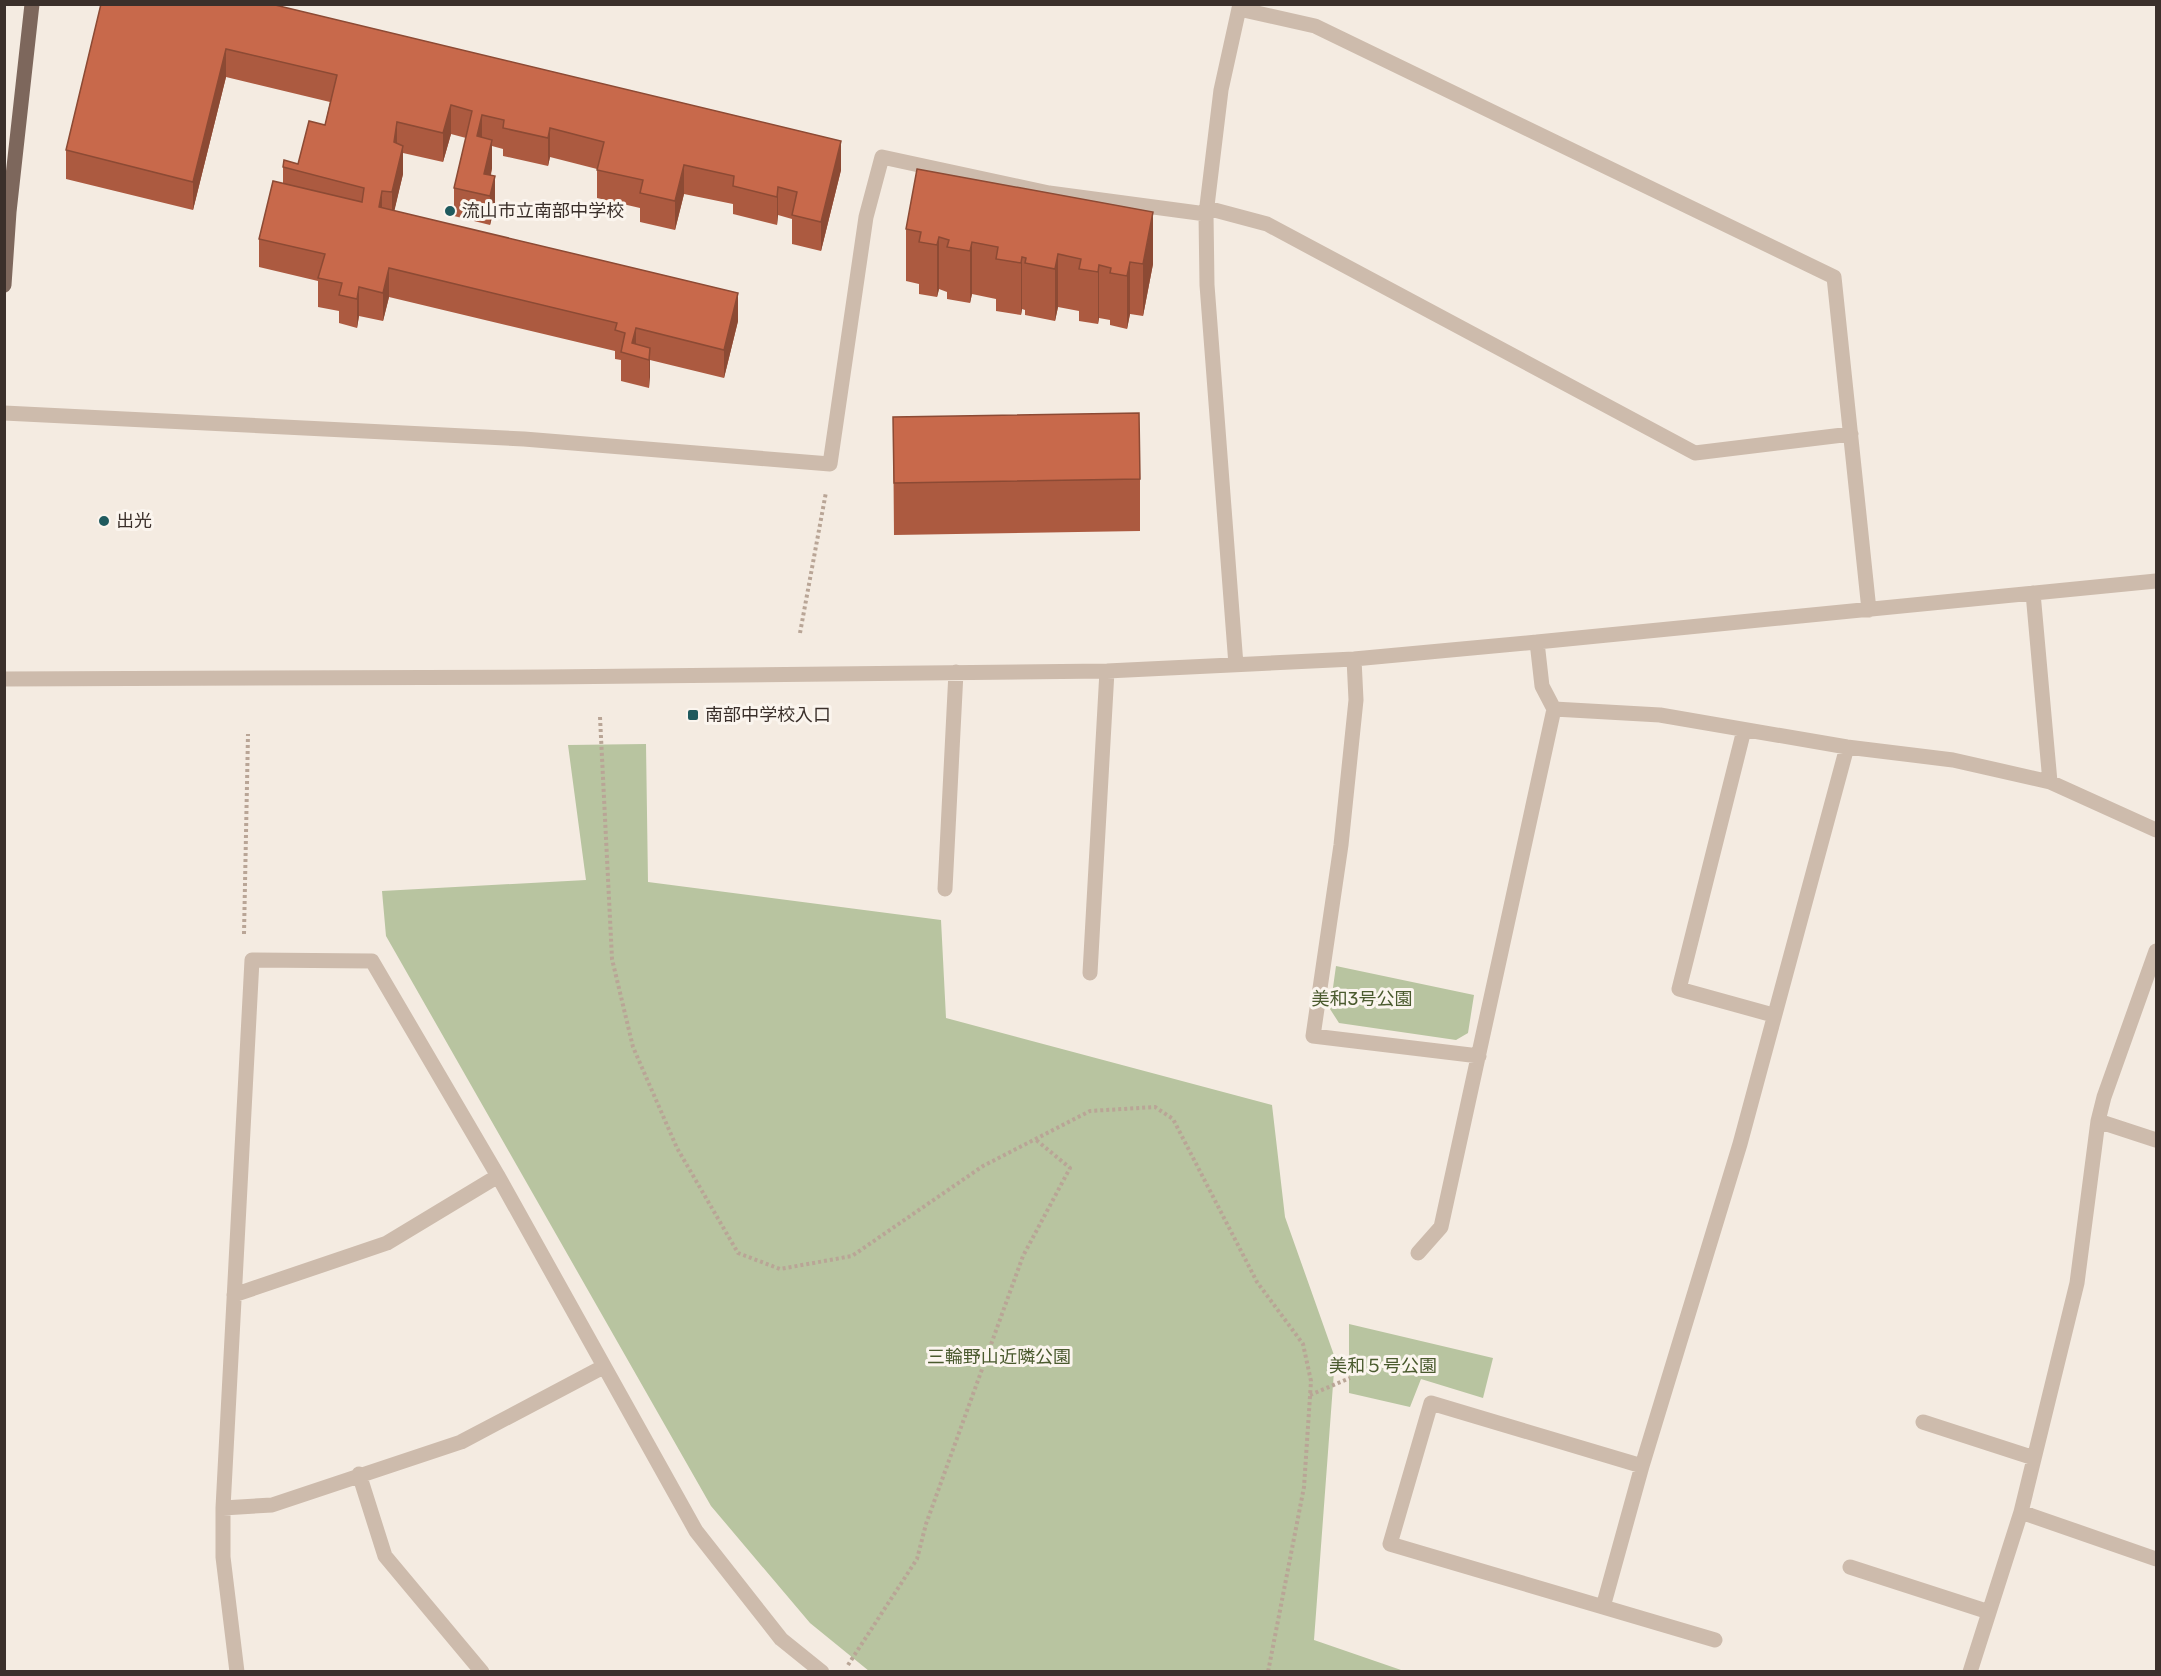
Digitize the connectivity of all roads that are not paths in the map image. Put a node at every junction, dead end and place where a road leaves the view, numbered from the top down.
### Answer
1 (32, 4) edge
2 (1240, 7) edge
3 (1206, 211) junction
4 (4, 285) edge
5 (4, 413) edge
6 (1851, 434) junction
7 (2157, 581) edge
8 (2033, 593) junction
9 (1869, 610) junction
10 (1537, 642) junction
11 (1354, 658) junction
12 (1236, 665) junction
13 (1107, 671) junction
14 (956, 672) junction
15 (4, 679) edge
16 (1554, 709) junction
17 (1744, 730) junction
18 (1847, 747) junction
19 (2050, 782) junction
20 (2157, 830) edge
21 (945, 889) dead end
22 (2157, 951) edge
23 (1090, 973) dead end
24 (1773, 1015) junction
25 (1479, 1056) junction
26 (2098, 1121) junction
27 (2157, 1140) edge
28 (498, 1176) junction
29 (1418, 1253) dead end
30 (234, 1295) junction
31 (603, 1367) junction
32 (1923, 1422) dead end
33 (2034, 1458) junction
34 (1642, 1466) junction
35 (358, 1474) junction
36 (223, 1508) junction
37 (2020, 1512) junction
38 (2157, 1559) edge
39 (1850, 1567) dead end
40 (1603, 1607) junction
41 (1989, 1612) junction
42 (1715, 1640) dead end
43 (237, 1671) edge
44 (482, 1671) edge
45 (822, 1671) edge
46 (1970, 1671) edge

1 - 4 main road
2 - 3 street
2 - 6 street
3 - 5 street
3 - 6 street
3 - 12 street
6 - 9 street
7 - 8 street
8 - 9 street
8 - 19 street
9 - 10 street
10 - 11 street
10 - 16 street
11 - 12 street
11 - 25 street
12 - 13 street
13 - 14 street
13 - 23 street
14 - 15 street
14 - 21 street
16 - 17 street
16 - 25 street
17 - 18 street
17 - 24 street
18 - 19 street
18 - 24 street
19 - 20 street
22 - 26 street
24 - 34 street
25 - 29 street
26 - 27 street
26 - 33 street
28 - 30 street
28 - 30 street
28 - 31 street
30 - 36 street
31 - 35 street
31 - 45 street
32 - 33 street
33 - 37 street
34 - 40 street
34 - 40 street
35 - 36 street
35 - 44 street
36 - 43 street
37 - 38 street
37 - 41 street
39 - 41 street
40 - 42 street
41 - 46 street

